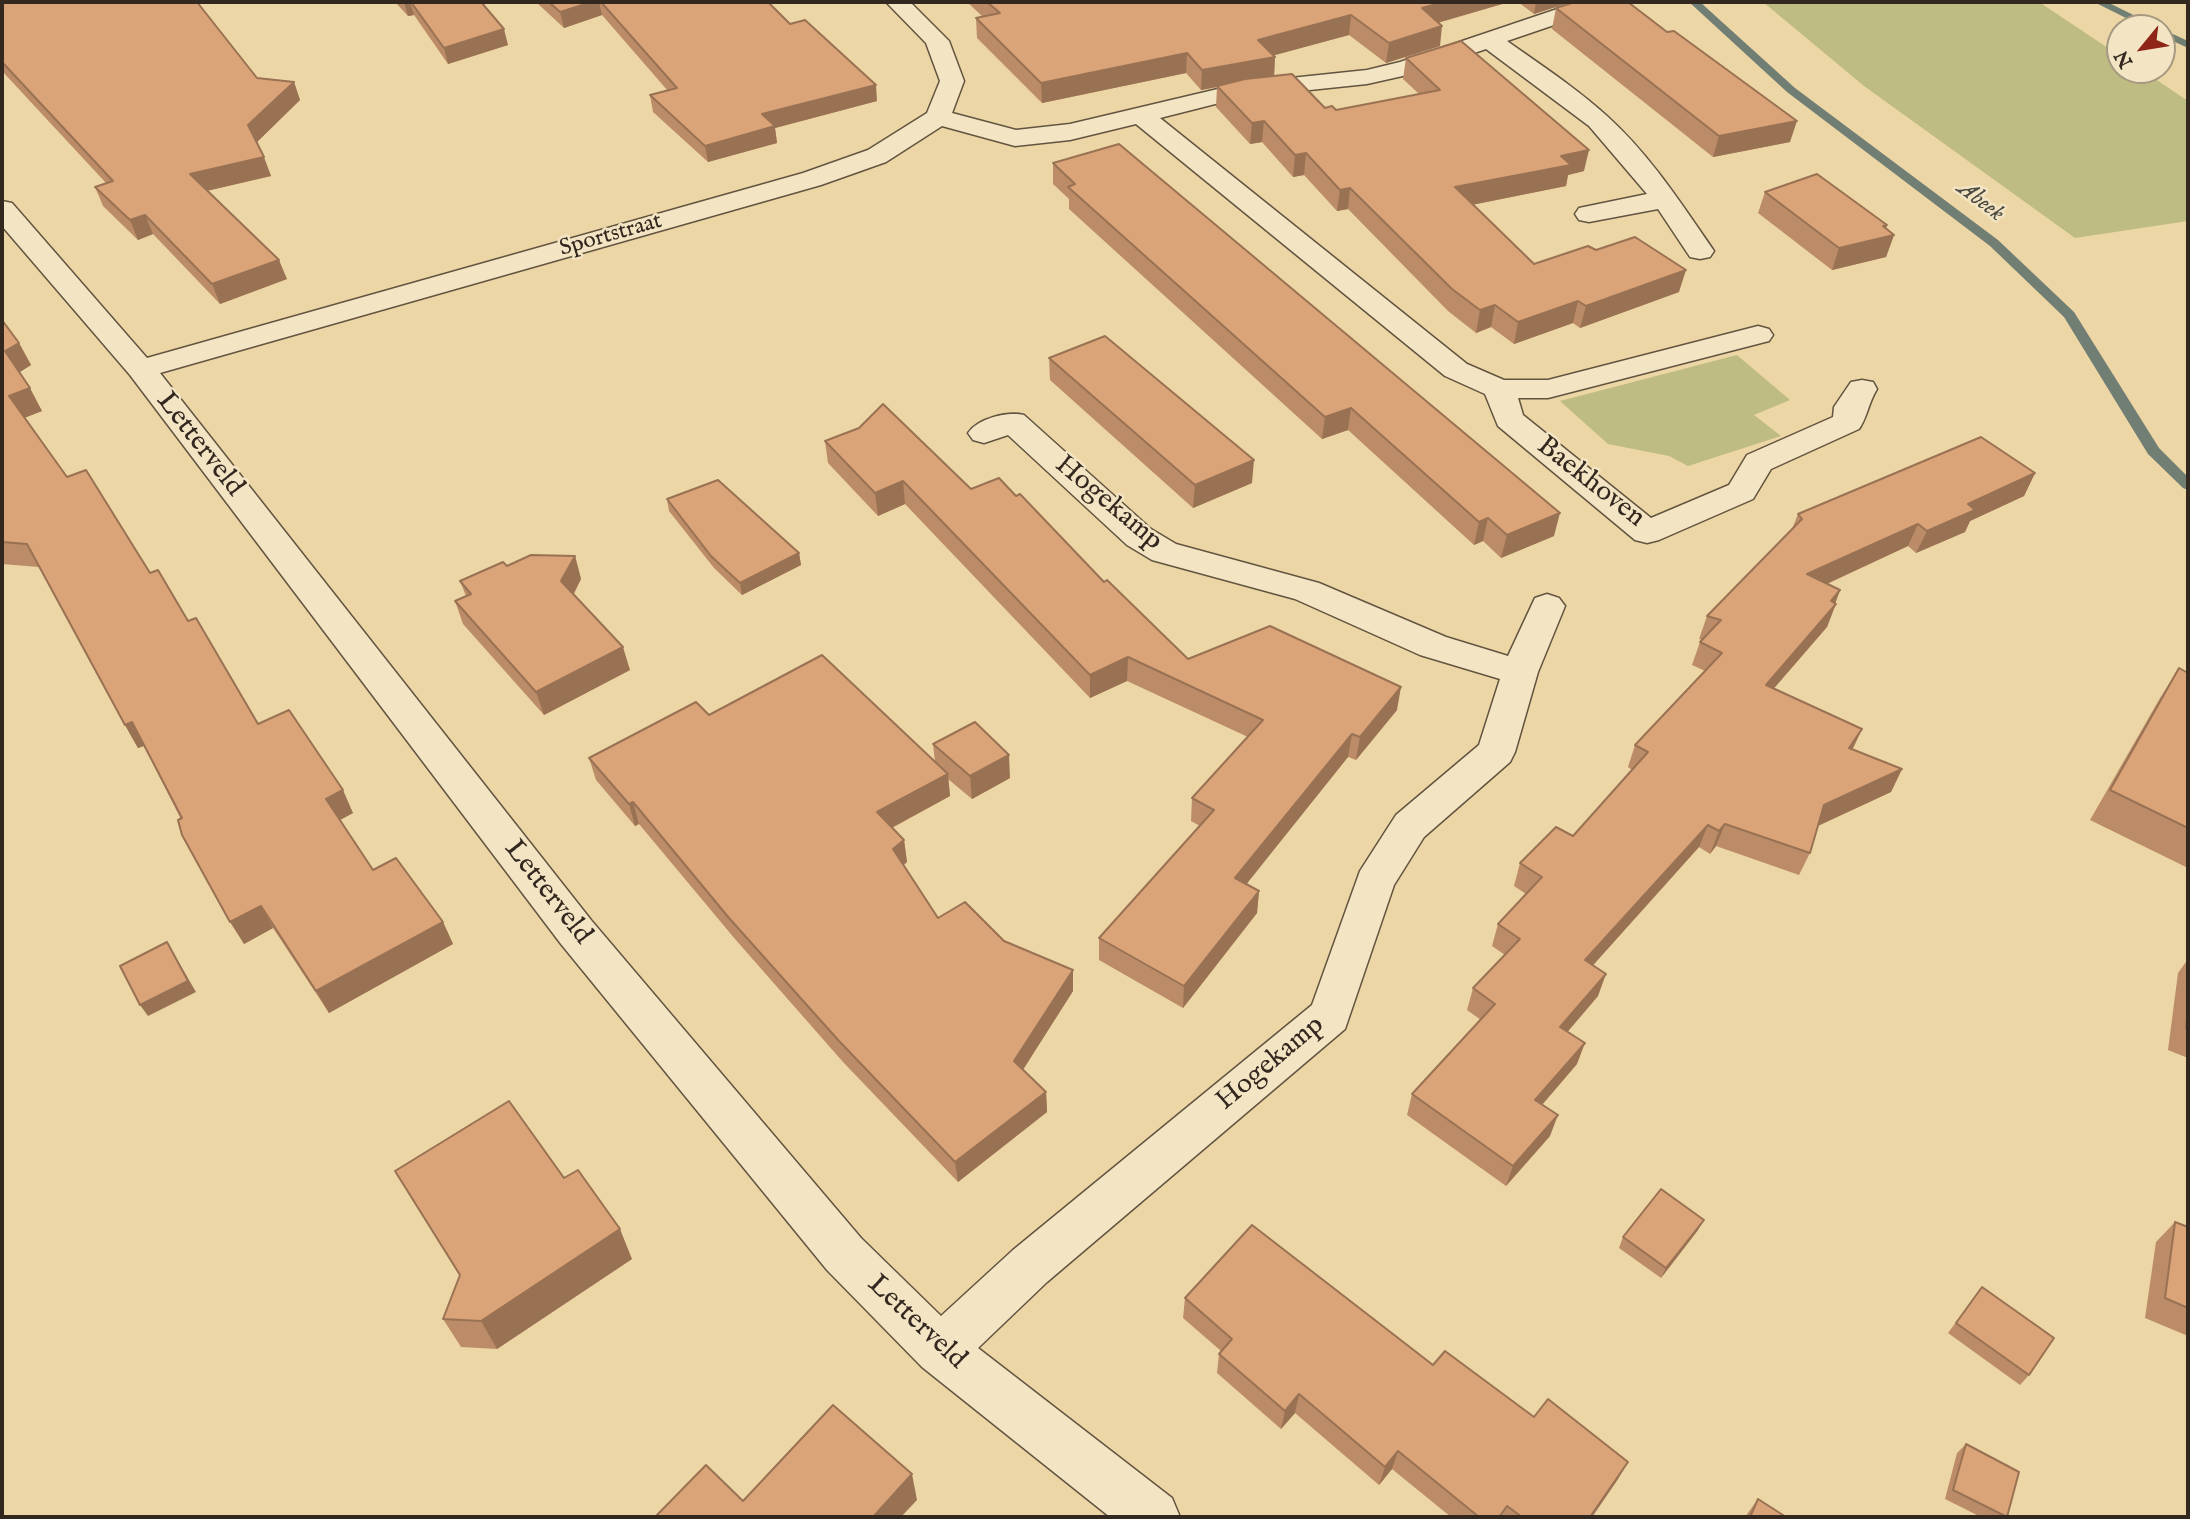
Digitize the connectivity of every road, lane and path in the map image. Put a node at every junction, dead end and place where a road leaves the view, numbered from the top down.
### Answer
1 (897, 2) edge
2 (1599, 2) edge
3 (1491, 41) junction
4 (1141, 115) junction
5 (938, 117) junction
6 (1665, 199) junction
7 (2, 209) edge
8 (1589, 214) dead end
9 (1700, 251) dead end
10 (1758, 335) dead end
11 (141, 369) junction
12 (1499, 389) junction
13 (1862, 389) dead end
14 (984, 433) dead end
15 (1547, 606) dead end
16 (1520, 672) junction
17 (940, 1350) junction
18 (1153, 1517) edge

1 - 5 street
2 - 3 street
3 - 4 street
3 - 6 street
4 - 5 street
4 - 12 street, Baekhoven
5 - 11 street, Sportstraat
6 - 8 street
6 - 9 street
7 - 11 street, Letterveld
10 - 12 street, Baekhoven
11 - 17 street, Letterveld
12 - 13 street, Baekhoven
14 - 16 street, Hogekamp
15 - 16 street, Hogekamp
16 - 17 street, Hogekamp
17 - 18 street, Letterveld

